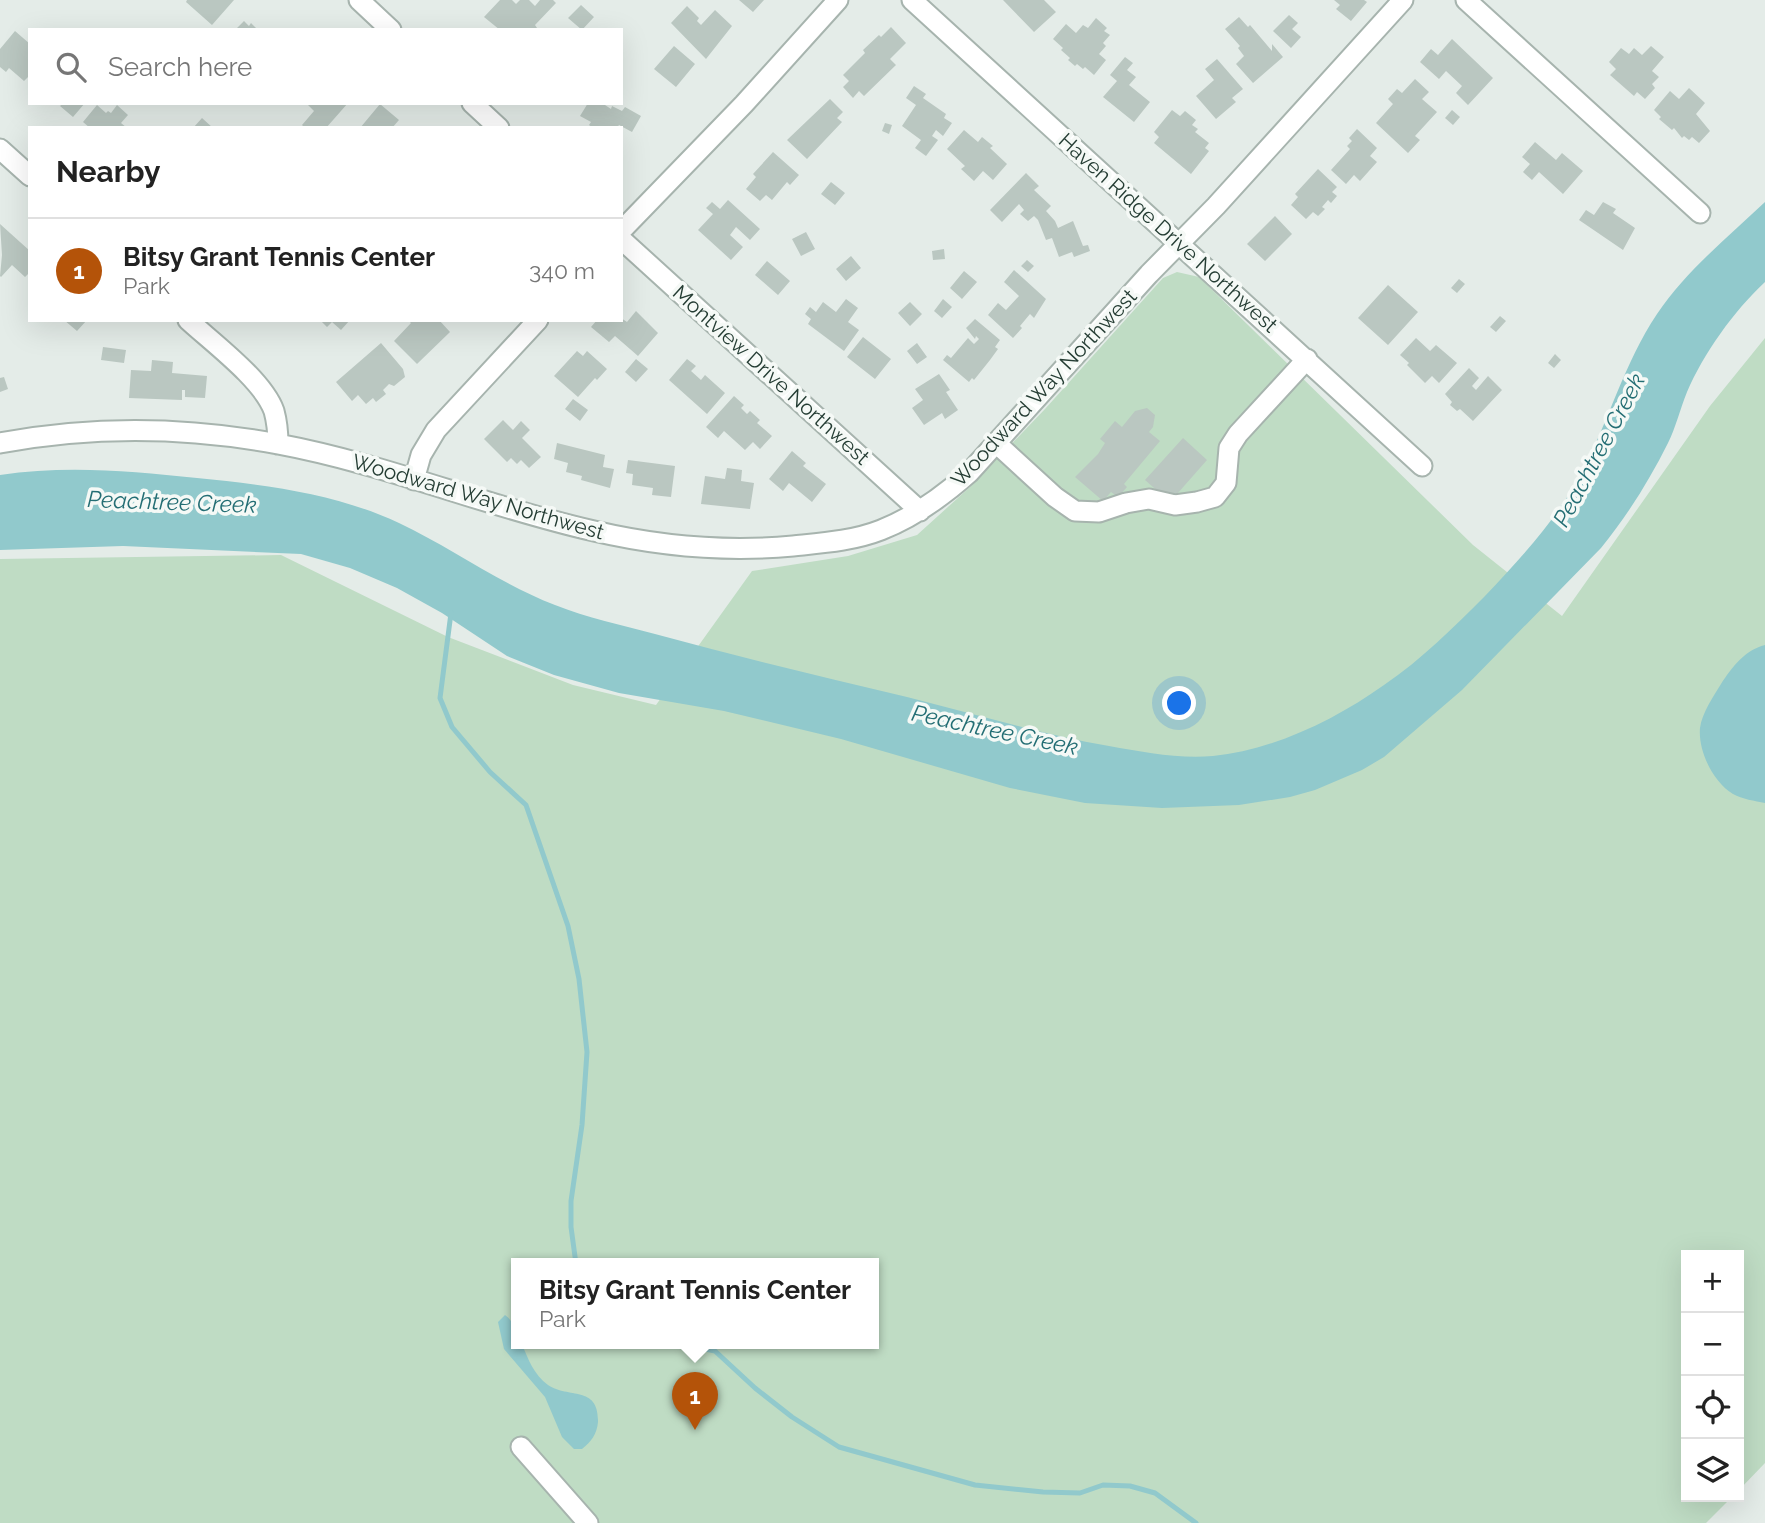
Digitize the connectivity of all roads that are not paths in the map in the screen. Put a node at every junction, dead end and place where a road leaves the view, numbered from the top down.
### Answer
1 (359, 0) edge
2 (838, 0) edge
3 (912, 0) edge
4 (1403, 0) edge
5 (1466, 0) edge
6 (389, 28) edge
7 (474, 105) edge
8 (497, 126) edge
9 (0, 149) edge
10 (28, 174) edge
11 (1700, 213) dead end
12 (623, 229) edge
13 (623, 241) edge
14 (1179, 243) junction
15 (190, 322) edge
16 (536, 322) edge
17 (1307, 359) junction
18 (0, 443) edge
19 (996, 443) junction
20 (278, 444) junction
21 (1422, 466) dead end
22 (414, 480) junction
23 (920, 511) junction
24 (521, 1447) dead end
25 (588, 1523) edge

1 - 6 street
2 - 12 street
3 - 14 street, Haven Ridge Drive Northwest
4 - 14 street, Woodward Way Northwest
5 - 11 street
7 - 8 street
9 - 10 street
13 - 23 street, Montview Drive Northwest
14 - 17 street, Haven Ridge Drive Northwest
14 - 19 street, Woodward Way Northwest
15 - 20 street
16 - 22 street
17 - 19 street
17 - 21 street, Haven Ridge Drive Northwest
18 - 20 street, Woodward Way Northwest
19 - 23 street, Woodward Way Northwest
20 - 22 street, Woodward Way Northwest
22 - 23 street, Woodward Way Northwest
24 - 25 street

